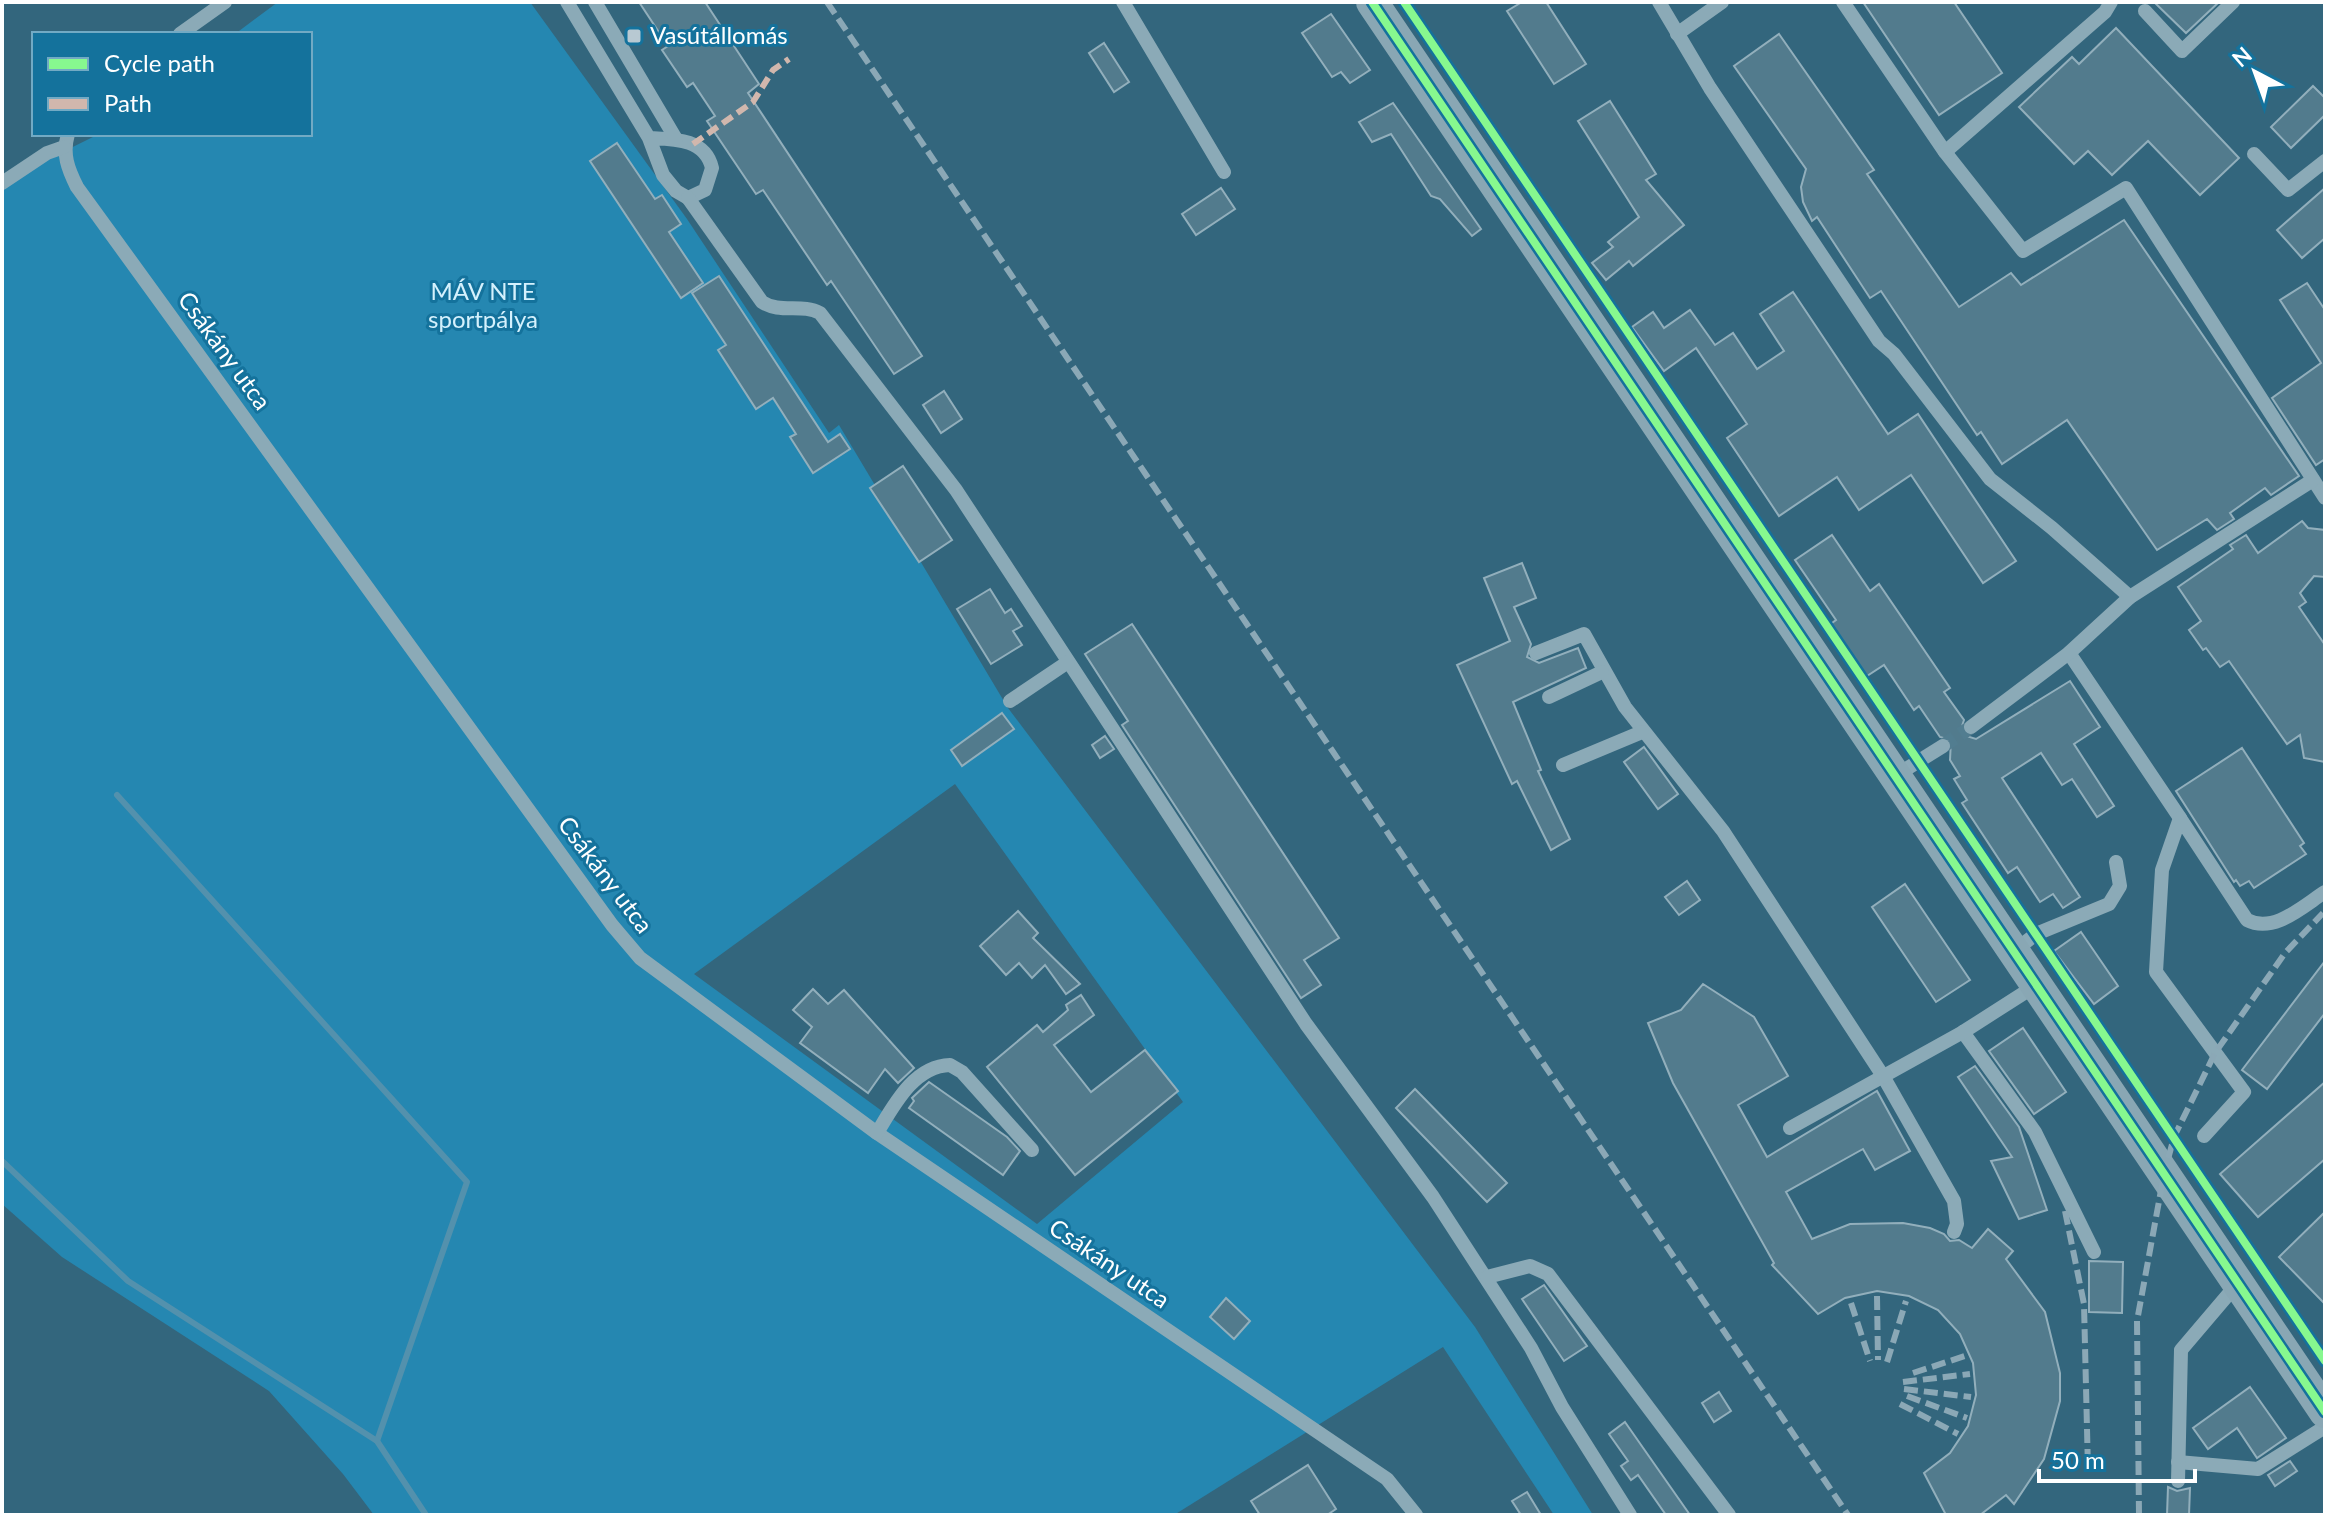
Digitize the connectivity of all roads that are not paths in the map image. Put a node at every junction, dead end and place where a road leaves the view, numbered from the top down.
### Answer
1 (225, 2) edge
2 (567, 2) edge
3 (595, 2) edge
4 (1123, 2) edge
5 (1372, 2) edge
6 (1659, 2) edge
7 (1722, 2) edge
8 (1843, 2) edge
9 (2111, 2) edge
10 (2233, 2) edge
11 (2145, 11) dead end
12 (183, 32) edge
13 (1677, 34) junction
14 (649, 138) junction
15 (676, 139) junction
16 (66, 140) edge
17 (1945, 152) junction
18 (2254, 154) dead end
19 (2325, 161) edge
20 (1224, 172) dead end
21 (2, 183) edge
22 (688, 198) junction
23 (2313, 480) junction
24 (2325, 498) edge
25 (2130, 597) junction
26 (1536, 653) dead end
27 (2069, 653) junction
28 (1068, 662) junction
29 (1602, 672) junction
30 (1549, 697) dead end
31 (1010, 701) dead end
32 (1971, 727) tunnel mouth
33 (1642, 732) junction
34 (1943, 746) tunnel mouth
35 (1563, 765) dead end
36 (1894, 776) junction
37 (2180, 818) junction
38 (2116, 862) dead end
39 (2325, 892) edge
40 (2014, 951) junction
41 (2035, 986) junction
42 (1963, 1032) junction
43 (1883, 1076) junction
44 (1790, 1128) dead end
45 (877, 1133) junction
46 (2204, 1136) dead end
47 (1032, 1150) dead end
48 (1954, 1232) dead end
49 (2094, 1252) dead end
50 (1487, 1277) junction
51 (2239, 1282) junction
52 (2325, 1412) edge
53 (2325, 1427) edge
54 (2178, 1462) junction
55 (2178, 1481) dead end
56 (1416, 1515) edge
57 (1630, 1515) edge
58 (1729, 1515) edge

1 - 12 street
2 - 14 street
3 - 15 street
4 - 20 street
5 - 36 main road
6 - 13 street
7 - 13 street
8 - 17 street
9 - 17 street
10 - 11 street
13 - 25 street
14 - 15 street
14 - 22 street
15 - 22 street
16 - 21 street
16 - 45 street, Csákány utca
17 - 23 street
18 - 19 street
22 - 28 street
23 - 24 street
23 - 25 street
25 - 27 street
26 - 29 street
27 - 32 street
27 - 37 street
28 - 31 street
28 - 50 street
29 - 30 street
29 - 33 street
33 - 35 street
33 - 43 street
34 - 36 street
36 - 40 main road
37 - 39 street
37 - 46 street
38 - 40 street
40 - 41 main road
41 - 42 street
41 - 51 main road
42 - 43 street
42 - 49 street
43 - 44 street
43 - 48 street
45 - 47 street
45 - 56 street, Csákány utca
50 - 57 street
50 - 58 street
51 - 52 main road
51 - 54 street
53 - 54 street
54 - 55 street

